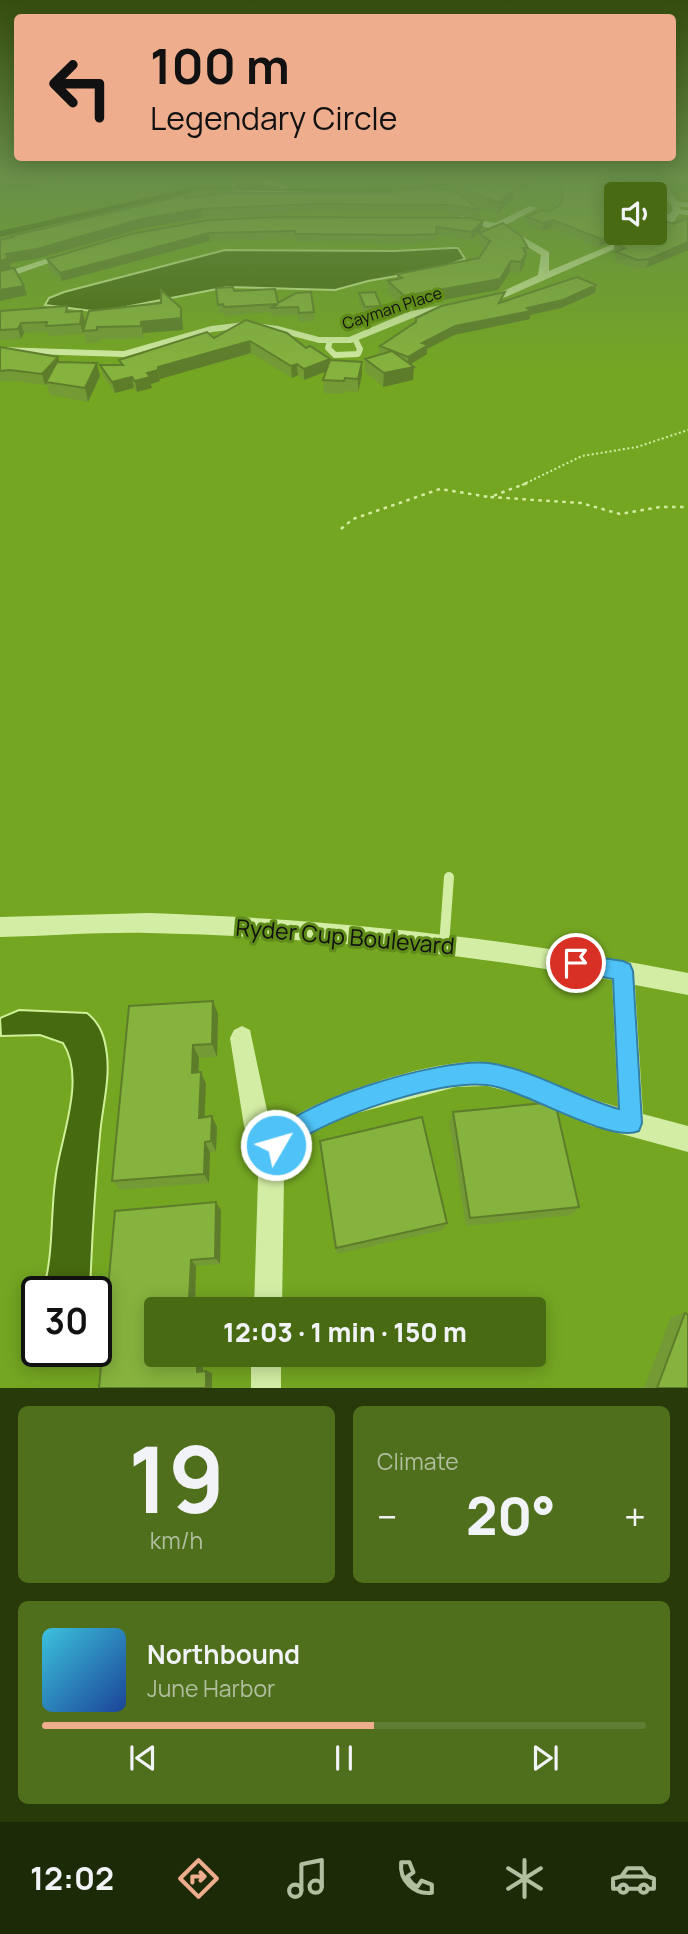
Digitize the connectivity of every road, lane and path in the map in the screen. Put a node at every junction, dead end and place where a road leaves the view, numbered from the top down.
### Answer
1 (533, 243) edge
2 (619, 245) edge
3 (85, 250) edge
4 (546, 254) junction
5 (581, 262) junction
6 (0, 277) edge
7 (543, 277) junction
8 (0, 350) edge
9 (688, 430) edge
10 (490, 497) junction
11 (688, 507) edge
12 (341, 529) dead end
13 (449, 877) dead end
14 (0, 927) edge
15 (444, 946) junction
16 (623, 971) junction
17 (688, 984) edge
18 (242, 1038) dead end
19 (631, 1123) junction
20 (688, 1139) edge
21 (276, 1145) junction
22 (268, 1297) edge
23 (266, 1367) edge
24 (266, 1388) edge

1 - 4 street
2 - 5 street, Cayman Place
3 - 6 street
4 - 5 street
4 - 7 street
5 - 7 street, Cayman Place
7 - 8 street, Cayman Place
9 - 10 path
10 - 11 path
10 - 12 path
13 - 15 lane
14 - 15 street, Ryder Cup Boulevard
15 - 16 street, Ryder Cup Boulevard
16 - 17 street, Ryder Cup Boulevard
16 - 19 street
18 - 21 street
19 - 20 street
19 - 21 street
21 - 22 street
23 - 24 street

